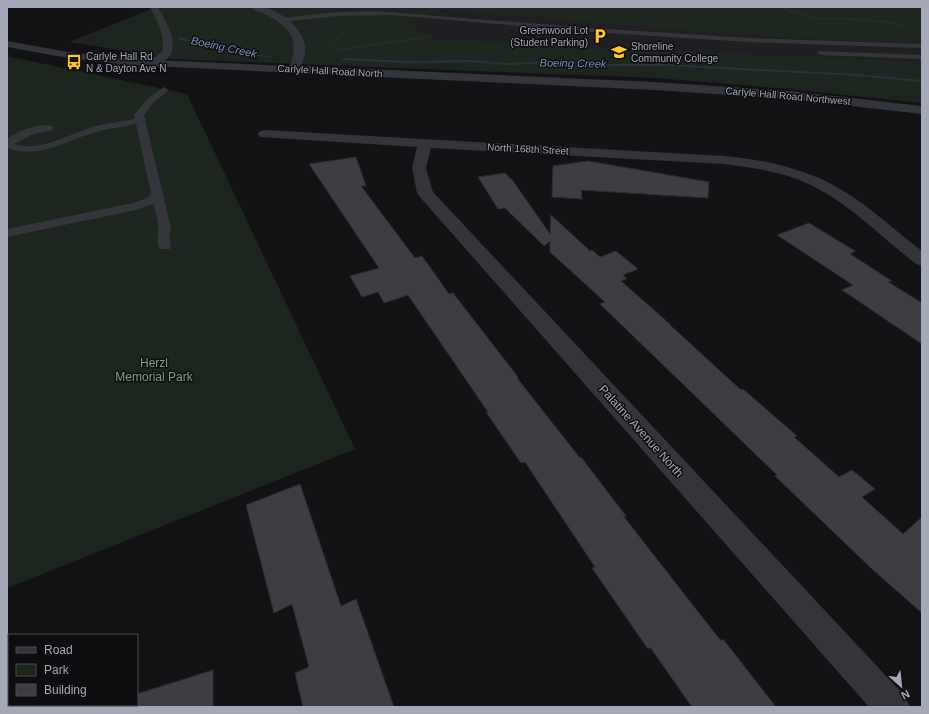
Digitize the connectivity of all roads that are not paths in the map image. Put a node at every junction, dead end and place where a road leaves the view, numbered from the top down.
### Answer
1 (154, 7) edge
2 (255, 7) edge
3 (429, 17) junction
4 (282, 20) junction
5 (449, 27) dead end
6 (7, 44) edge
7 (922, 46) edge
8 (814, 52) dead end
9 (922, 57) edge
10 (152, 64) junction
11 (295, 69) junction
12 (654, 86) joint
13 (164, 90) dead end
14 (922, 110) edge
15 (139, 121) junction
16 (48, 128) dead end
17 (266, 134) dead end
18 (8, 143) edge
19 (426, 143) junction
20 (157, 195) junction
21 (7, 232) edge
22 (165, 246) dead end
23 (922, 260) edge
24 (892, 707) edge

1 - 10 street
2 - 4 street
3 - 4 lane
3 - 5 lane
3 - 7 lane
4 - 11 street
6 - 10 street, Carlyle Hall Road North
8 - 9 lane
10 - 11 street, Carlyle Hall Road North
11 - 12 street, Carlyle Hall Road North
12 - 14 street, Carlyle Hall Road Northwest
13 - 15 lane
15 - 18 lane
15 - 20 lane
16 - 18 lane
17 - 19 street, North 168th Street
19 - 23 street, North 168th Street
19 - 24 street, Palatine Avenue North
20 - 21 lane
20 - 22 lane

